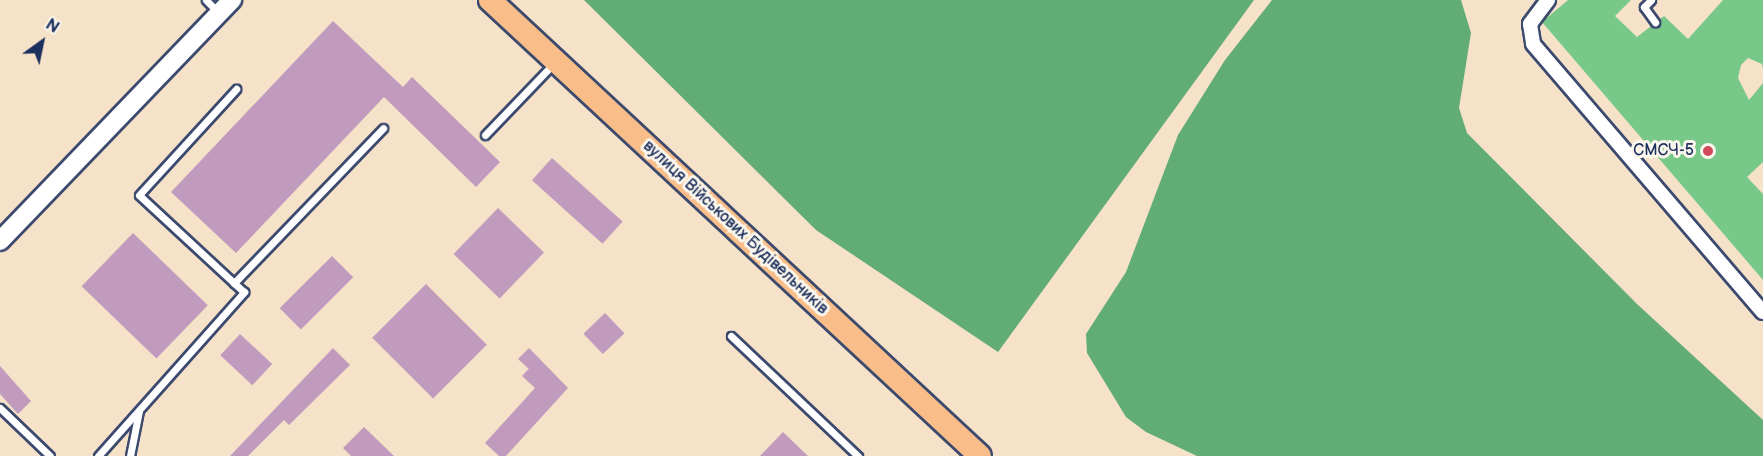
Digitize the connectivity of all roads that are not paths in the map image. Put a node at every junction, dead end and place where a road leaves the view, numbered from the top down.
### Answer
1 (206, 0) edge
2 (232, 0) edge
3 (490, 0) edge
4 (1548, 0) edge
5 (1651, 0) edge
6 (219, 13) junction
7 (1655, 22) dead end
8 (556, 62) junction
9 (236, 89) dead end
10 (383, 128) dead end
11 (485, 135) dead end
12 (0, 241) edge
13 (234, 283) junction
14 (1763, 312) edge
15 (731, 336) dead end
16 (0, 408) edge
17 (140, 410) junction
18 (50, 456) edge
19 (98, 456) edge
20 (130, 456) edge
21 (858, 456) edge
22 (980, 456) edge

1 - 6 lane
2 - 6 street
3 - 8 main road, вулиця Військових Будівельників
4 - 14 street
5 - 7 lane
6 - 12 street
8 - 11 lane
8 - 22 main road, вулиця Військових Будівельників
9 - 13 lane
10 - 13 lane
13 - 17 lane
15 - 21 lane
16 - 18 lane
17 - 19 lane
17 - 20 lane

